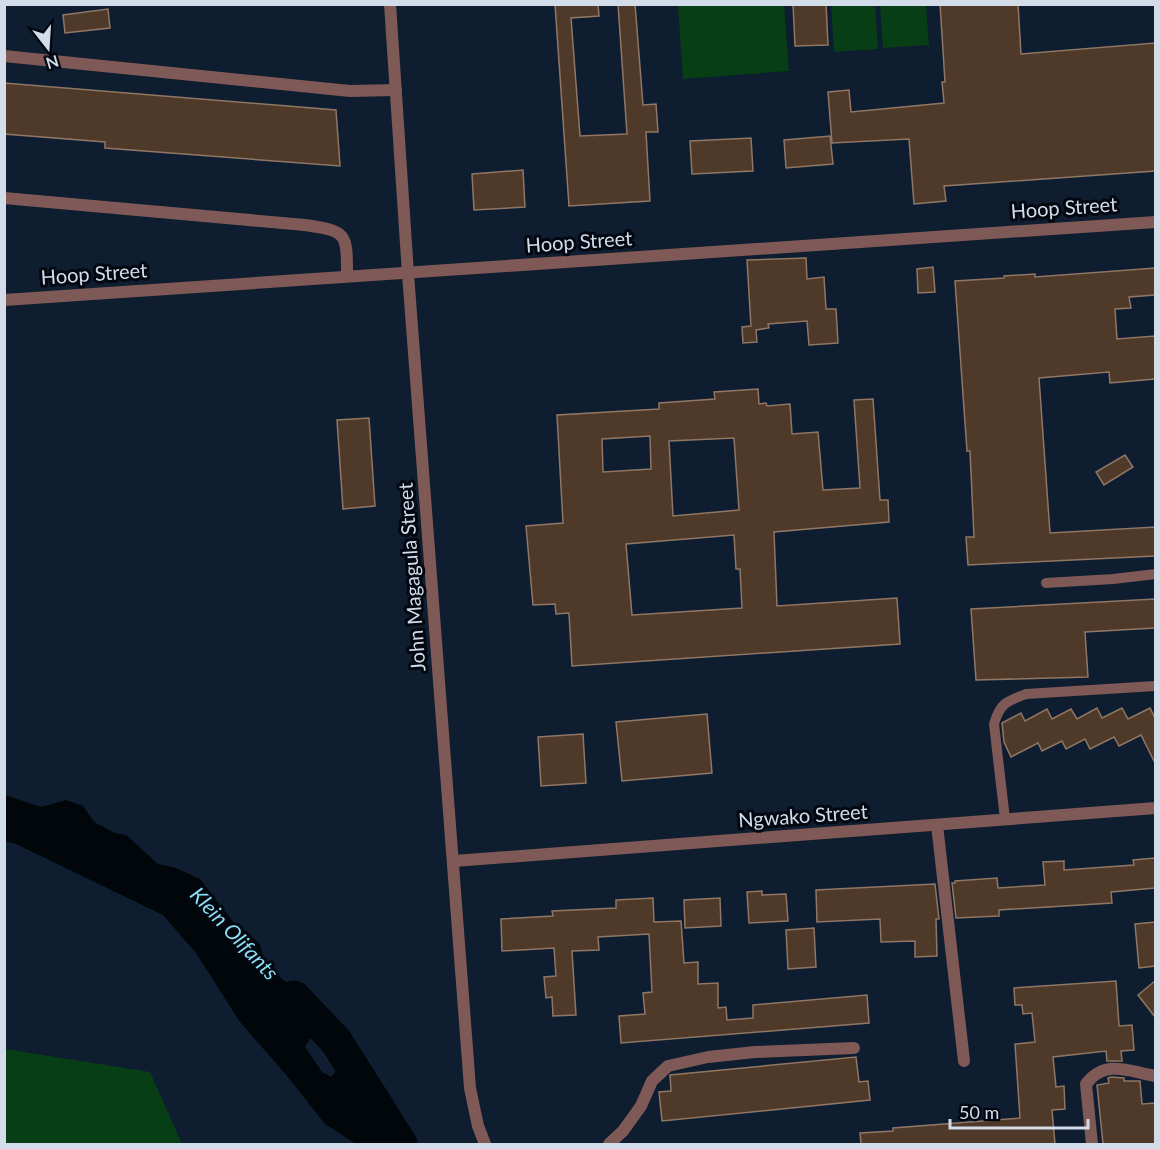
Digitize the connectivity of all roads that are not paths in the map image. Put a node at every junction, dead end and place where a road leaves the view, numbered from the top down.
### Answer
1 (390, 4) edge
2 (4, 56) edge
3 (396, 90) junction
4 (4, 198) edge
5 (1155, 222) edge
6 (408, 274) junction
7 (347, 275) junction
8 (4, 300) edge
9 (1155, 574) edge
10 (1046, 584) dead end
11 (1155, 686) edge
12 (1155, 808) edge
13 (1005, 819) junction
14 (937, 825) junction
15 (454, 861) junction
16 (854, 1048) dead end
17 (964, 1061) dead end
18 (1155, 1076) edge
19 (485, 1144) edge
20 (609, 1144) edge
21 (1092, 1144) edge

1 - 3 street, John Magagula Street
2 - 3 street
3 - 6 street, John Magagula Street
4 - 7 street
5 - 6 street, Hoop Street
6 - 7 street, Hoop Street
6 - 15 street, John Magagula Street
7 - 8 street, Hoop Street
9 - 10 lane
11 - 13 lane
12 - 13 street, Ngwako Street
13 - 14 street, Ngwako Street
14 - 15 street, Ngwako Street
14 - 17 street
15 - 19 street, John Magagula Street
16 - 20 street
18 - 21 street

